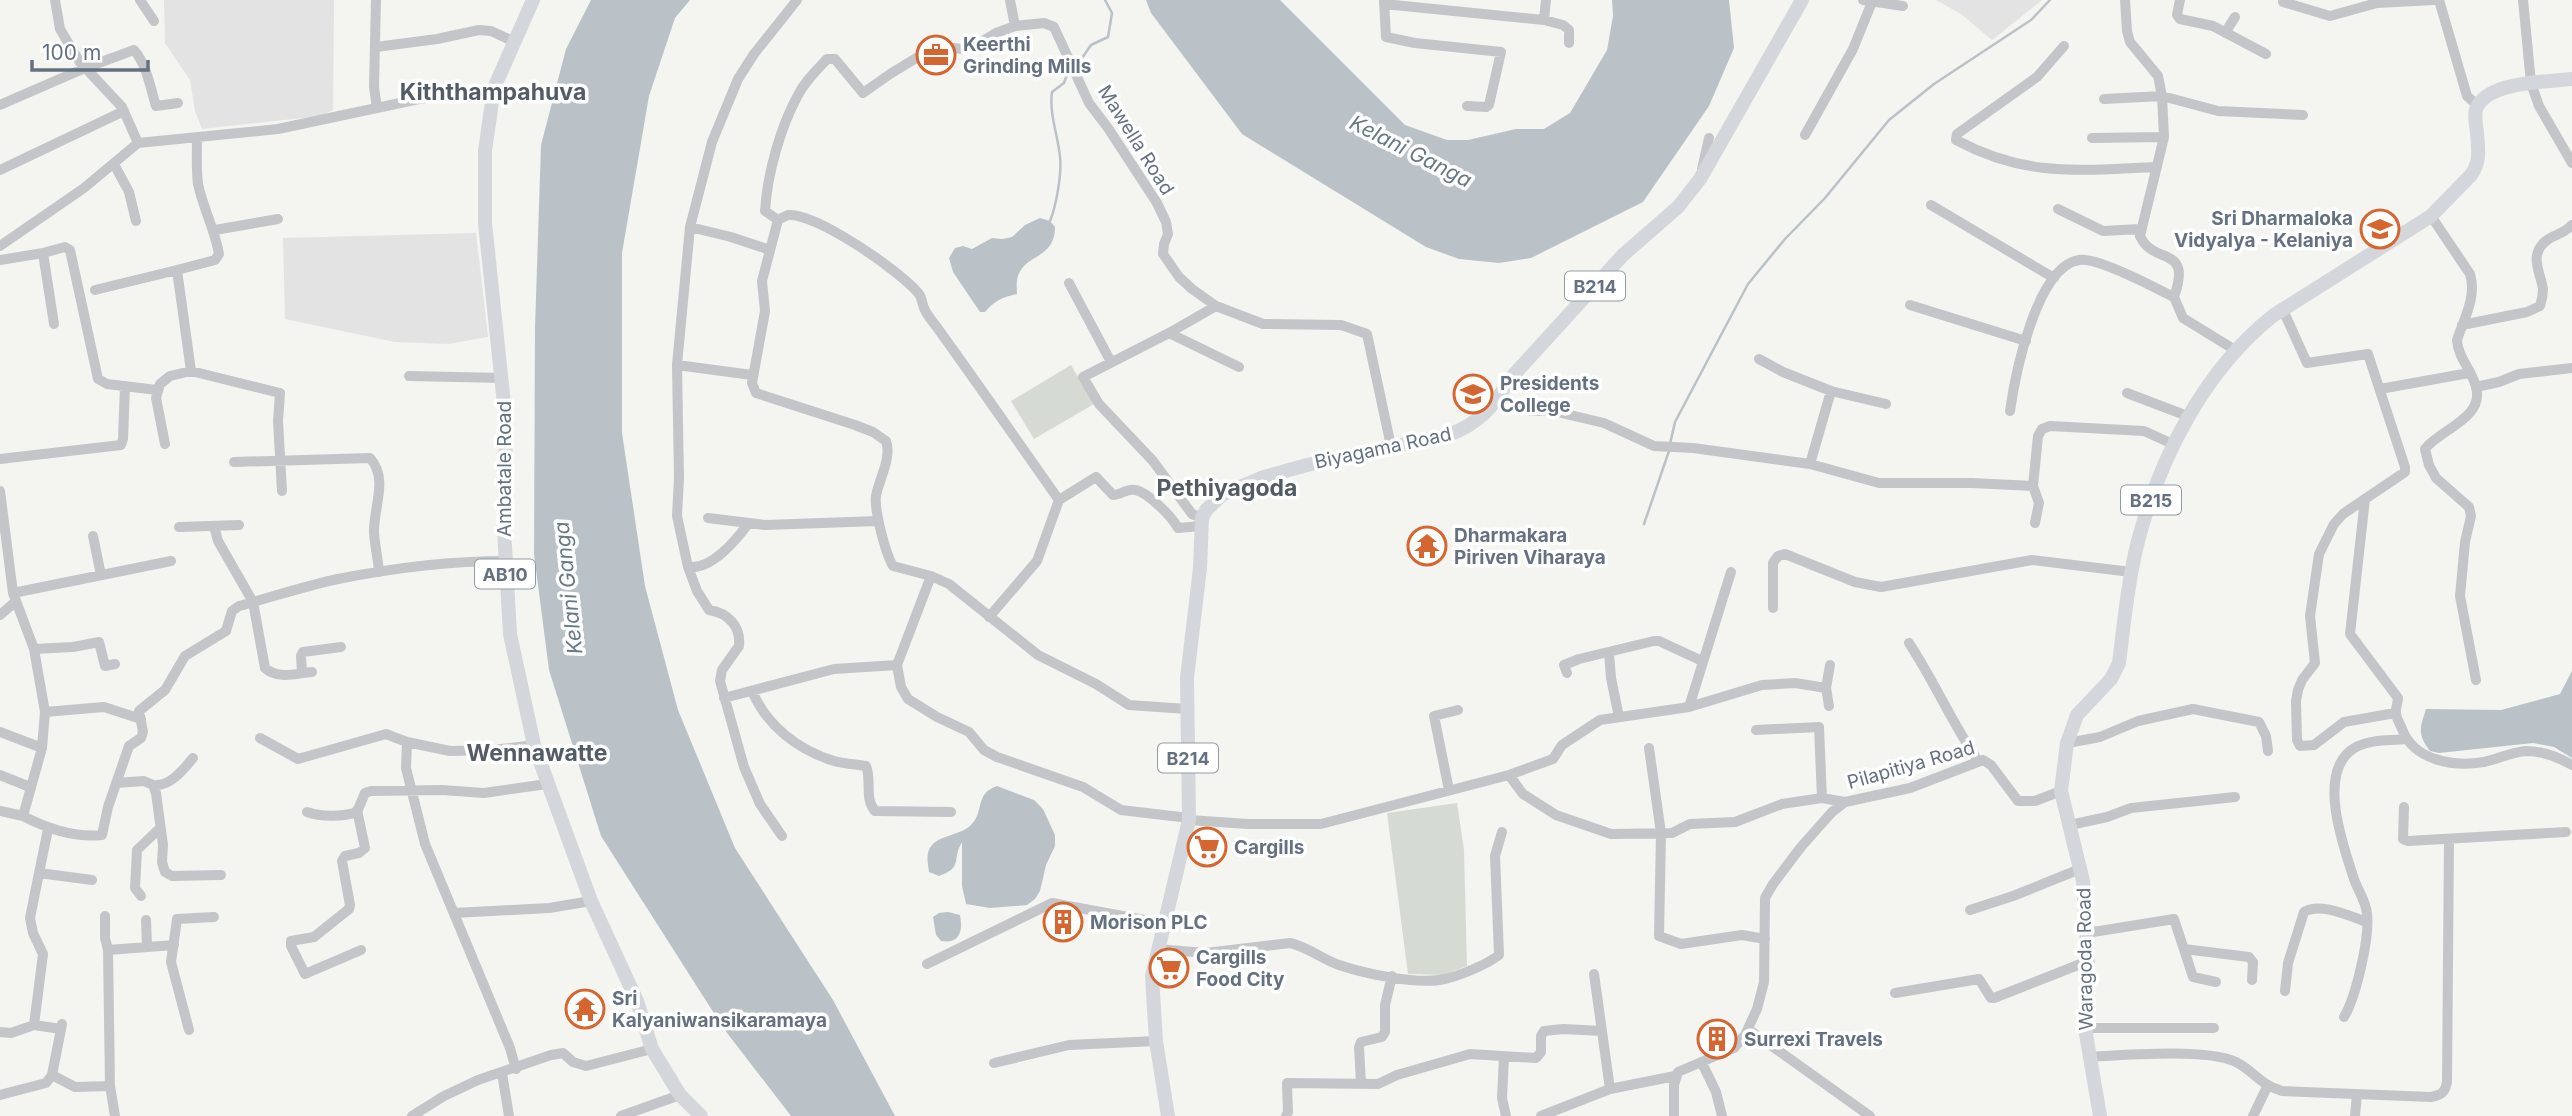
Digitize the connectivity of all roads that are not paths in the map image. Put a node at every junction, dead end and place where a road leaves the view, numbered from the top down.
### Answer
1 (55, 0) edge
2 (140, 0) edge
3 (376, 0) edge
4 (533, 0) edge
5 (797, 0) edge
6 (1010, 0) edge
7 (1545, 0) edge
8 (1802, 0) edge
9 (2125, 0) edge
10 (2180, 0) edge
11 (2436, 0) edge
12 (2523, 0) edge
13 (1868, 1) edge
14 (1384, 2) edge
15 (2283, 2) edge
16 (1903, 6) dead end
17 (2235, 17) dead end
18 (154, 20) dead end
19 (1544, 20) junction
20 (1015, 26) junction
21 (2225, 33) junction
22 (513, 41) junction
23 (1569, 43) dead end
24 (2064, 46) dead end
25 (376, 47) junction
26 (2266, 54) dead end
27 (85, 68) junction
28 (2572, 79) edge
29 (2531, 83) junction
30 (494, 88) junction
31 (2162, 96) junction
32 (2104, 99) dead end
33 (178, 103) dead end
34 (0, 105) edge
35 (2477, 105) junction
36 (1467, 106) dead end
37 (377, 108) junction
38 (124, 111) junction
39 (2303, 115) dead end
40 (1805, 135) dead end
41 (2164, 137) junction
42 (197, 138) junction
43 (1709, 138) dead end
44 (2092, 138) dead end
45 (138, 143) junction
46 (2572, 163) edge
47 (114, 164) junction
48 (2157, 167) junction
49 (0, 170) edge
50 (1700, 179) junction
51 (1931, 205) dead end
52 (2058, 209) dead end
53 (2431, 216) junction
54 (278, 219) dead end
55 (778, 220) junction
56 (136, 221) dead end
57 (2572, 225) edge
58 (690, 228) junction
59 (2140, 229) junction
60 (215, 230) junction
61 (0, 246) edge
62 (770, 250) junction
63 (44, 253) junction
64 (0, 260) edge
65 (177, 270) junction
66 (2054, 278) junction
67 (1069, 283) dead end
68 (95, 290) dead end
69 (2174, 297) junction
70 (1910, 305) dead end
71 (1216, 306) junction
72 (2283, 310) junction
73 (54, 324) dead end
74 (2462, 325) junction
75 (1169, 333) junction
76 (2026, 341) junction
77 (2235, 350) junction
78 (1759, 359) dead end
79 (1111, 362) junction
80 (677, 365) junction
81 (1239, 367) dead end
82 (2572, 369) edge
83 (191, 371) junction
84 (2469, 373) junction
85 (752, 375) junction
86 (409, 376) dead end
87 (503, 378) junction
88 (125, 386) junction
89 (2476, 387) junction
90 (2380, 389) junction
91 (157, 390) junction
92 (1831, 391) junction
93 (2127, 393) dead end
94 (1498, 398) junction
95 (1885, 404) dead end
96 (2010, 411) dead end
97 (2190, 417) junction
98 (2042, 429) junction
99 (2027, 432) dead end
100 (165, 444) dead end
101 (2175, 445) junction
102 (1391, 446) junction
103 (0, 459) edge
104 (281, 460) junction
105 (234, 462) dead end
106 (1810, 464) junction
107 (2033, 486) junction
108 (0, 491) edge
109 (282, 491) dead end
110 (2365, 499) junction
111 (1059, 500) junction
112 (708, 518) dead end
113 (878, 521) junction
114 (1202, 522) junction
115 (749, 523) junction
116 (2035, 523) dead end
117 (239, 525) dead end
118 (214, 526) junction
119 (179, 527) dead end
120 (93, 536) dead end
121 (171, 561) dead end
122 (505, 561) junction
123 (688, 567) junction
124 (379, 572) junction
125 (1731, 572) dead end
126 (2131, 572) junction
127 (101, 575) junction
128 (931, 576) junction
129 (14, 598) junction
130 (253, 602) junction
131 (1773, 607) dead end
132 (0, 615) edge
133 (989, 617) junction
134 (1909, 643) dead end
135 (341, 647) dead end
136 (34, 649) junction
137 (1609, 653) junction
138 (1702, 662) junction
139 (115, 664) dead end
140 (897, 665) junction
141 (1830, 665) dead end
142 (1567, 673) dead end
143 (2476, 680) dead end
144 (1826, 688) junction
145 (752, 691) junction
146 (724, 698) junction
147 (1829, 706) dead end
148 (1689, 708) junction
149 (1187, 709) junction
150 (1458, 710) dead end
151 (45, 712) junction
152 (2395, 713) junction
153 (1619, 717) junction
154 (141, 719) junction
155 (1756, 730) dead end
156 (0, 732) edge
157 (260, 738) dead end
158 (2406, 739) junction
159 (407, 743) junction
160 (2067, 743) junction
161 (534, 745) junction
162 (42, 748) junction
163 (1649, 748) dead end
164 (2267, 751) dead end
165 (193, 758) dead end
166 (1978, 761) junction
167 (2572, 765) edge
168 (0, 775) edge
169 (1509, 775) junction
170 (116, 783) junction
171 (547, 784) junction
172 (153, 785) junction
173 (30, 787) junction
174 (412, 790) junction
175 (1448, 790) junction
176 (2061, 791) junction
177 (2235, 797) dead end
178 (1822, 798) junction
179 (1845, 802) junction
180 (2404, 807) dead end
181 (357, 810) junction
182 (0, 811) edge
183 (951, 812) dead end
184 (307, 813) dead end
185 (23, 816) junction
186 (1189, 819) junction
187 (2070, 825) junction
188 (160, 828) junction
189 (48, 829) junction
190 (1502, 832) dead end
191 (2566, 832) dead end
192 (1661, 833) junction
193 (782, 836) dead end
194 (2449, 839) junction
195 (2080, 869) junction
196 (40, 873) junction
197 (221, 875) dead end
198 (92, 880) dead end
199 (141, 896) dead end
200 (591, 901) junction
201 (1970, 910) dead end
202 (454, 913) junction
203 (106, 916) dead end
204 (214, 917) dead end
205 (146, 920) dead end
206 (2367, 922) junction
207 (1166, 924) junction
208 (2087, 933) junction
209 (1765, 939) junction
210 (174, 945) junction
211 (147, 947) junction
212 (1157, 949) junction
213 (2184, 949) junction
214 (108, 950) junction
215 (362, 950) dead end
216 (2088, 961) junction
217 (927, 964) dead end
218 (1594, 974) dead end
219 (1392, 976) junction
220 (2252, 979) dead end
221 (2216, 982) dead end
222 (2285, 991) dead end
223 (1895, 993) dead end
224 (2344, 1017) dead end
225 (34, 1026) junction
226 (2085, 1028) junction
227 (2214, 1028) dead end
228 (1748, 1029) junction
229 (188, 1030) dead end
230 (1602, 1031) junction
231 (0, 1032) edge
232 (1156, 1041) junction
233 (652, 1049) junction
234 (1504, 1057) junction
235 (2089, 1057) junction
236 (994, 1063) dead end
237 (1702, 1063) junction
238 (516, 1069) junction
239 (502, 1073) junction
240 (52, 1075) junction
241 (1675, 1076) junction
242 (1361, 1084) junction
243 (110, 1086) junction
244 (2267, 1087) junction
245 (1610, 1089) junction
246 (680, 1094) junction
247 (2357, 1094) junction
248 (0, 1095) edge
249 (115, 1116) edge
250 (412, 1116) edge
251 (509, 1116) edge
252 (621, 1116) edge
253 (701, 1116) edge
254 (1168, 1116) edge
255 (1286, 1116) edge
256 (1506, 1116) edge
257 (1541, 1116) edge
258 (1675, 1116) edge
259 (1722, 1116) edge
260 (1870, 1116) edge
261 (2100, 1116) edge
262 (2253, 1116) edge
263 (2355, 1116) edge

1 - 27 street
2 - 18 street
3 - 25 street
4 - 22 main road, Ambatale Road / AB10
5 - 58 street
6 - 20 street
7 - 19 street
8 - 50 main road, Biyagama Road / B214
9 - 31 street
10 - 21 street
11 - 15 street
11 - 35 street
12 - 29 street
13 - 16 street
13 - 40 street
14 - 19 street
14 - 36 street
17 - 21 street
19 - 23 street
20 - 55 street, Mawella Road
20 - 71 street, Mawella Road
21 - 26 street
22 - 25 street
22 - 30 main road, Ambatale Road / AB10
24 - 48 street
25 - 37 street
27 - 33 street
27 - 34 street
27 - 38 street
28 - 29 main road
29 - 35 main road
29 - 46 street
30 - 37 street
30 - 87 main road, Ambatale Road / AB10
31 - 32 street
31 - 39 street
31 - 41 street
35 - 53 main road, Waragoda Road / B215
37 - 42 street
38 - 45 street
38 - 49 street
41 - 44 street
41 - 48 street
42 - 45 street
42 - 60 street
43 - 50 street
45 - 47 street
47 - 56 street
47 - 61 street
48 - 59 street
50 - 94 main road, Biyagama Road / B214
51 - 66 street
52 - 59 street
53 - 72 main road, Waragoda Road / B215
53 - 74 street
54 - 60 street
55 - 62 street
55 - 111 street
57 - 74 street
58 - 62 street
58 - 80 street
59 - 69 street
60 - 65 street
62 - 85 street
63 - 64 street
63 - 73 street
63 - 88 street
65 - 68 street
65 - 83 street
66 - 69 street
66 - 76 street
67 - 79 street
69 - 77 street
70 - 76 street
71 - 75 street
71 - 102 street, Mawella Road
72 - 77 main road, Waragoda Road / B215
72 - 90 street
74 - 84 street
75 - 79 street
75 - 81 street
76 - 96 street
77 - 97 main road, Waragoda Road / B215
78 - 92 street
79 - 114 street
80 - 85 street
80 - 123 street
82 - 89 street
83 - 91 street
83 - 104 street
84 - 89 street
84 - 90 street
85 - 113 street
86 - 87 street
87 - 122 main road, Ambatale Road / AB10
88 - 91 street
88 - 103 street
89 - 143 street
90 - 110 street
91 - 100 street
92 - 95 street
92 - 106 street
93 - 97 street
94 - 102 main road, Biyagama Road / B214
94 - 106 street
97 - 101 main road, Waragoda Road / B215
98 - 99 street
98 - 101 street
98 - 107 street
101 - 126 main road, Waragoda Road / B215
102 - 114 main road, Biyagama Road / B214
104 - 105 street
104 - 109 street
104 - 124 street
106 - 107 street
107 - 116 street
108 - 129 street
110 - 152 street
110 - 152 street
111 - 114 street
111 - 133 street
112 - 115 street
113 - 115 street
113 - 128 street
114 - 149 main road, B214
115 - 123 street
117 - 118 street
118 - 119 street
118 - 130 street
120 - 127 street
121 - 127 street
122 - 124 street
122 - 161 main road, Ambatale Road / AB10
123 - 146 street
124 - 130 street
125 - 138 street
126 - 131 street
126 - 160 main road, Waragoda Road / B215
127 - 129 street
128 - 133 street
128 - 140 street
129 - 132 street
129 - 136 street
130 - 135 street
130 - 154 street
133 - 149 street
134 - 166 street
136 - 139 street
136 - 151 street
137 - 138 street
137 - 142 street
137 - 153 street
138 - 148 street
140 - 145 street
140 - 186 street
141 - 144 street
144 - 147 street
144 - 148 street
145 - 146 street
145 - 183 street
146 - 193 street
148 - 153 street
149 - 186 main road, B214
150 - 175 street
151 - 154 street
151 - 162 street
152 - 158 street
153 - 169 street
154 - 170 street
155 - 178 street
156 - 162 street
157 - 159 street
158 - 167 street
158 - 206 street
159 - 161 street
159 - 174 street
160 - 164 street
160 - 176 main road, Waragoda Road / B215
161 - 171 main road, Ambatale Road / AB10
162 - 173 street
163 - 192 street
165 - 172 street
166 - 176 street, Pilapitiya Road
166 - 179 street, Pilapitiya Road
168 - 173 street
169 - 175 street
169 - 192 street
170 - 172 street
170 - 189 street
171 - 174 street
171 - 200 main road, Ambatale Road / AB10
172 - 188 street
173 - 185 street
174 - 181 street
174 - 202 street
175 - 186 street
176 - 187 main road, Waragoda Road / B215
177 - 187 street
178 - 179 street
178 - 192 street
179 - 209 street, Pilapitiya Road
180 - 194 street
181 - 184 street
181 - 215 street
182 - 185 street
185 - 189 street
186 - 207 main road, B214
187 - 195 main road, Waragoda Road / B215
188 - 197 street
188 - 199 street
189 - 196 street
190 - 219 street
191 - 194 street
192 - 209 street
194 - 247 street
195 - 201 street
195 - 208 main road, Waragoda Road / B215
196 - 198 street
196 - 225 street
200 - 202 street
200 - 233 main road, Ambatale Road / AB10
202 - 238 street
203 - 214 street
204 - 210 street
205 - 211 street
206 - 222 street
206 - 224 street
207 - 212 main road, B214
207 - 217 street
208 - 213 street
208 - 216 main road, Waragoda Road / B215
209 - 228 street, Pilapitiya Road
210 - 211 street
210 - 229 street
211 - 214 street
212 - 219 street
212 - 232 main road, B214
213 - 220 street
213 - 221 street
214 - 243 street
216 - 223 street
216 - 226 main road, Waragoda Road / B215
218 - 230 street
219 - 242 street
225 - 231 street
225 - 240 street
226 - 227 street
226 - 235 main road, Waragoda Road / B215
228 - 237 street, Pilapitiya Road
228 - 260 street
230 - 234 street
230 - 245 street
232 - 236 street
232 - 254 main road, B214
233 - 238 street
233 - 246 main road, Ambatale Road / AB10
234 - 242 street
234 - 256 street
235 - 244 street
235 - 261 main road, Waragoda Road / B215
237 - 241 street, Pilapitiya Road
237 - 259 street
238 - 239 street
239 - 250 street
239 - 251 street
240 - 243 street
240 - 248 street
241 - 245 street, Pilapitiya Road
241 - 258 street
242 - 255 street
243 - 249 street
244 - 247 street
244 - 262 street
245 - 257 street, Pilapitiya Road
246 - 252 street
246 - 253 main road, Ambatale Road / AB10
247 - 263 street

